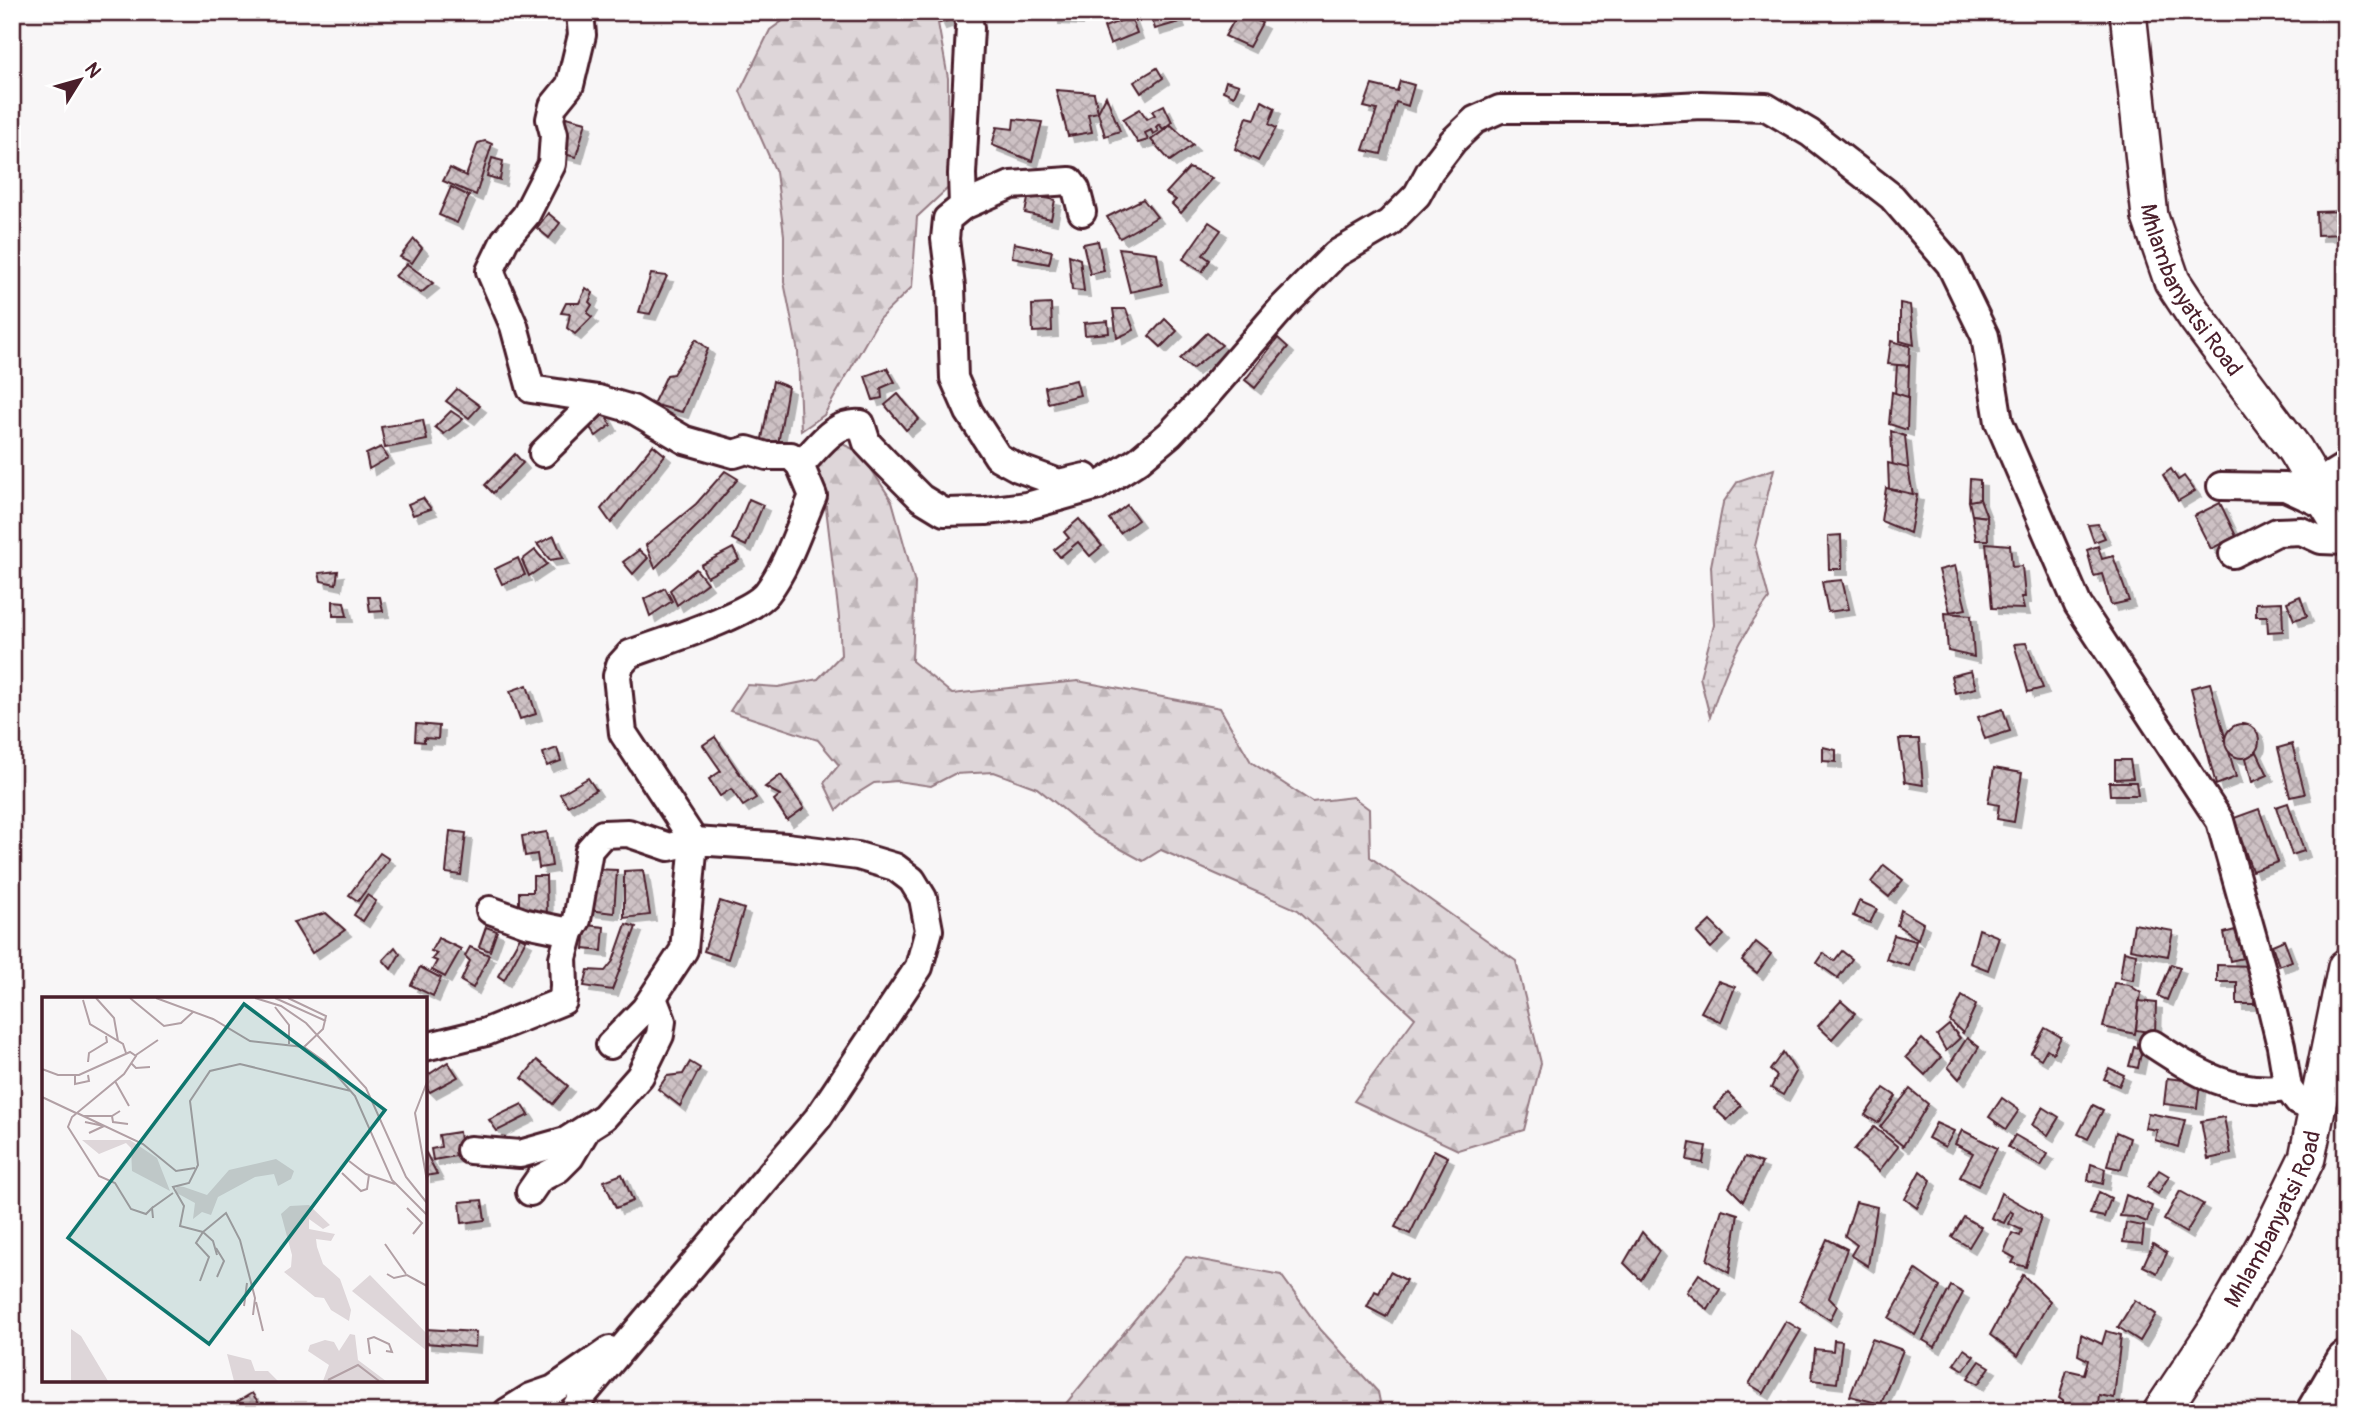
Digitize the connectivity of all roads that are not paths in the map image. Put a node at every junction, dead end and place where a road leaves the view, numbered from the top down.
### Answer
1 (580, 12) edge
2 (967, 12) edge
3 (2127, 12) edge
4 (963, 206) junction
5 (1082, 212) dead end
6 (598, 399) junction
7 (543, 453) dead end
8 (800, 465) junction
9 (1128, 467) junction
10 (1059, 483) junction
11 (2221, 486) dead end
12 (2335, 501) edge
13 (959, 511) junction
14 (2346, 541) edge
15 (2233, 554) dead end
16 (694, 841) junction
17 (490, 910) dead end
18 (570, 932) junction
19 (2346, 967) edge
20 (653, 998) junction
21 (2153, 1044) dead end
22 (611, 1045) dead end
23 (427, 1047) edge
24 (2288, 1088) junction
25 (2318, 1109) junction
26 (587, 1128) junction
27 (470, 1150) dead end
28 (530, 1192) dead end
29 (632, 1336) junction
30 (2346, 1361) edge
31 (507, 1412) edge
32 (573, 1412) edge
33 (2161, 1412) edge
34 (2316, 1412) edge

1 - 6 street
2 - 4 street
3 - 12 main road, Mhlambanyatsi Road
4 - 5 street
4 - 10 street
6 - 7 street
6 - 8 street
8 - 13 street
8 - 16 street
9 - 10 street
9 - 13 street
9 - 24 street
10 - 13 street
11 - 12 street
14 - 15 street
16 - 18 street
16 - 20 street
16 - 29 street
17 - 18 street
18 - 23 street
19 - 25 main road, Mhlambanyatsi Road
20 - 22 street
20 - 26 street
21 - 24 street
24 - 25 street
25 - 33 main road, Mhlambanyatsi Road
26 - 27 street
26 - 28 street
29 - 31 street
29 - 32 street
30 - 34 highway

